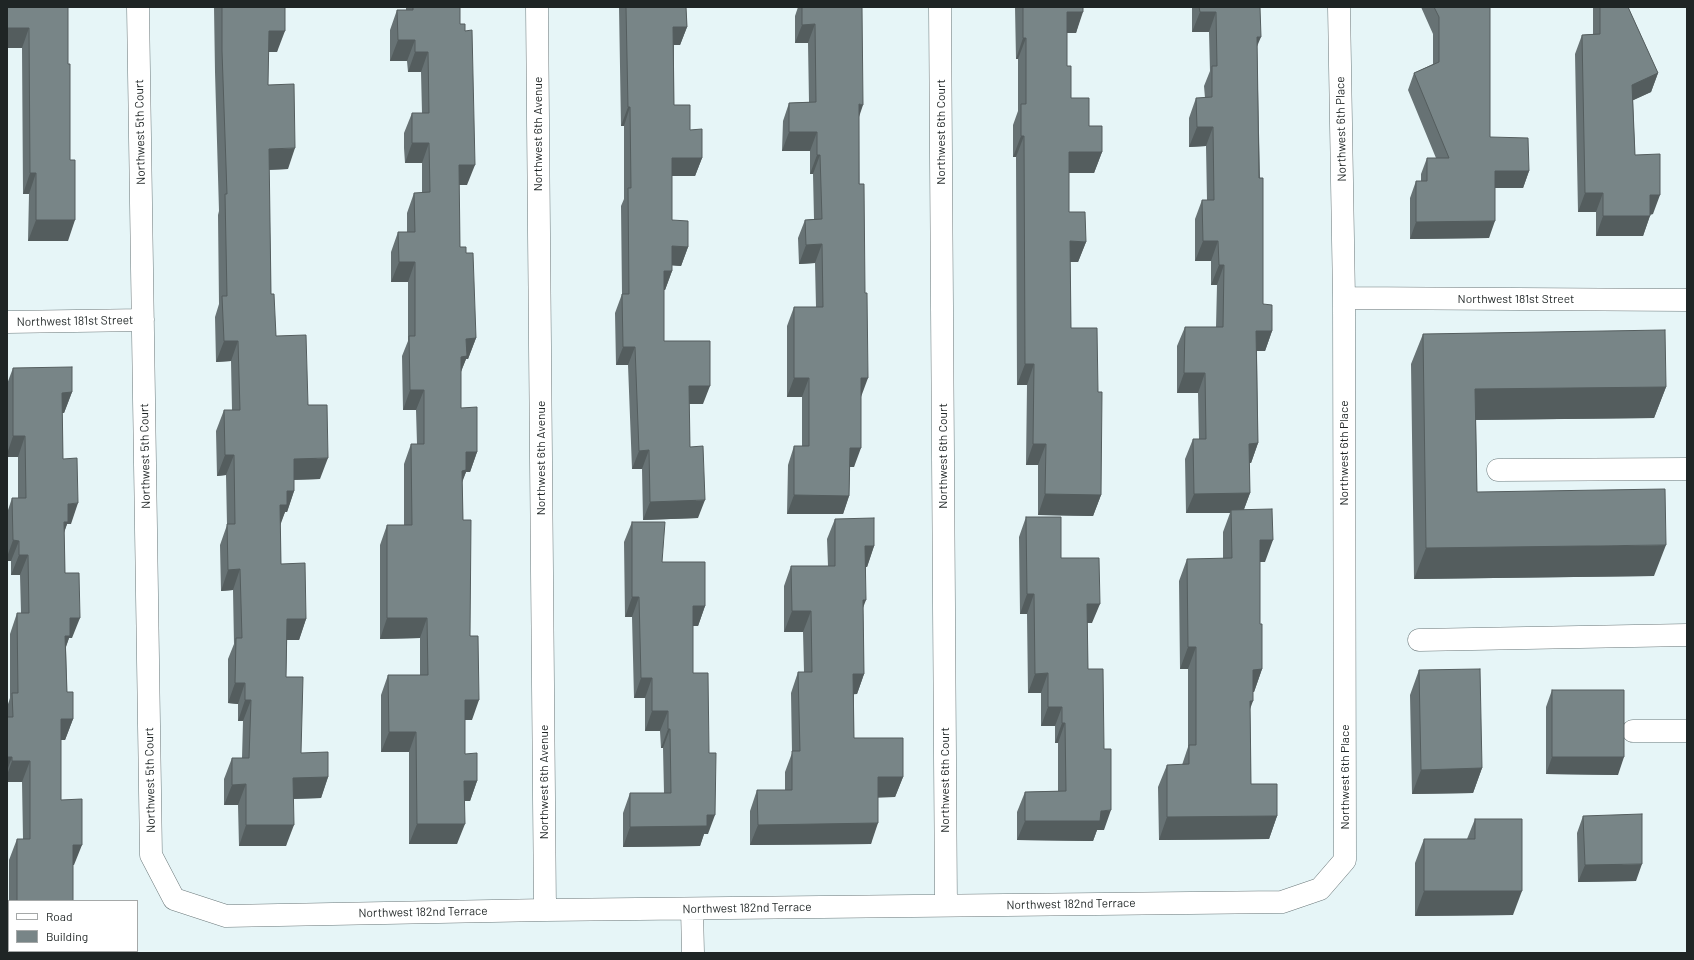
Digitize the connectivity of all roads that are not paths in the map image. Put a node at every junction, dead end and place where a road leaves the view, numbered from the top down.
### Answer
1 (138, 7) edge
2 (537, 7) edge
3 (940, 7) edge
4 (1339, 7) edge
5 (1344, 298) junction
6 (1687, 300) edge
7 (143, 320) junction
8 (7, 322) edge
9 (1687, 469) edge
10 (1498, 470) dead end
11 (1687, 635) edge
12 (1419, 640) dead end
13 (1634, 731) dead end
14 (1687, 731) edge
15 (1320, 889) joint
16 (174, 899) joint
17 (946, 905) junction
18 (692, 909) junction
19 (545, 910) junction
20 (693, 953) edge

1 - 7 street, Northwest 5th Court
2 - 19 street, Northwest 6th Avenue
3 - 17 street, Northwest 6th Court
4 - 5 street, Northwest 6th Place
5 - 6 street, Northwest 181st Street
5 - 15 street, Northwest 6th Place
7 - 8 street, Northwest 181st Street
7 - 16 street, Northwest 5th Court
9 - 10 street
11 - 12 street
13 - 14 street
15 - 17 street, Northwest 182nd Terrace
16 - 19 street, Northwest 182nd Terrace
17 - 18 street, Northwest 182nd Terrace
18 - 19 street, Northwest 182nd Terrace
18 - 20 street

